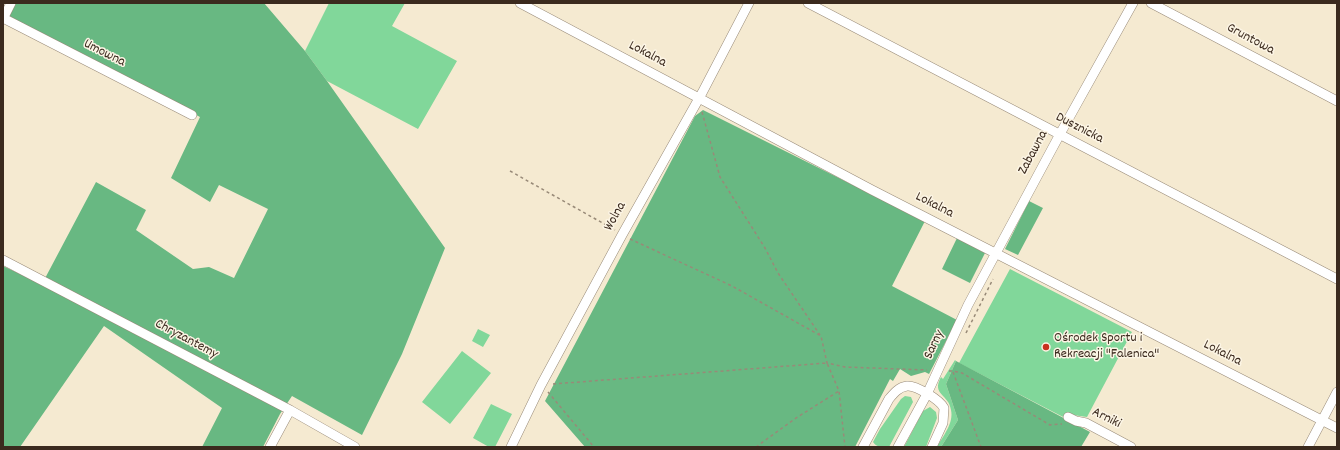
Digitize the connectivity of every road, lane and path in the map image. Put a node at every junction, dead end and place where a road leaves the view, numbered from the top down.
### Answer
1 (11, 3) edge
2 (520, 3) edge
3 (749, 3) edge
4 (808, 3) edge
5 (1133, 3) edge
6 (1151, 3) edge
7 (533, 6) edge
8 (3, 18) edge
9 (699, 99) junction
10 (1337, 101) edge
11 (192, 115) dead end
12 (1060, 134) junction
13 (510, 171) dead end
14 (622, 235) junction
15 (997, 254) junction
16 (3, 260) edge
17 (1337, 278) edge
18 (994, 279) dead end
19 (966, 334) dead end
20 (821, 336) junction
21 (827, 363) junction
22 (948, 368) dead end
23 (932, 370) dead end
24 (953, 371) junction
25 (541, 385) junction
26 (839, 391) junction
27 (1337, 392) edge
28 (927, 394) junction
29 (290, 410) junction
30 (1072, 419) joint
31 (1322, 421) junction
32 (1337, 428) edge
33 (270, 447) edge
34 (355, 447) edge
35 (511, 447) edge
36 (594, 447) edge
37 (756, 447) edge
38 (845, 447) edge
39 (863, 447) edge
40 (898, 447) edge
41 (932, 447) edge
42 (981, 447) edge
43 (1131, 447) edge
44 (1308, 447) edge

1 - 8 street
2 - 7 street, Lokalna
3 - 9 street, Wolna
4 - 12 street, Dusznicka
5 - 12 street, Zabawna
6 - 10 street, Gruntowa
7 - 9 street, Lokalna
8 - 11 street, Umowna
9 - 14 street, Wolna
9 - 15 street, Lokalna
9 - 20 path
12 - 15 street, Zabawna
12 - 17 street, Dusznicka
13 - 14 path
14 - 20 path
14 - 25 street, Wolna
15 - 28 street, Sarny
15 - 31 street, Lokalna
16 - 29 street, Chryzantemy
18 - 19 path
20 - 21 path
21 - 23 path
21 - 25 path
21 - 26 path
22 - 24 path
24 - 30 path
24 - 42 path
25 - 35 street, Wolna
25 - 36 path
26 - 37 path
26 - 38 path
27 - 31 street
28 - 39 street
28 - 40 street, Sarny
28 - 41 street
29 - 33 street
29 - 34 street, Chryzantemy
30 - 43 street, Arniki
31 - 32 street, Lokalna
31 - 44 street

